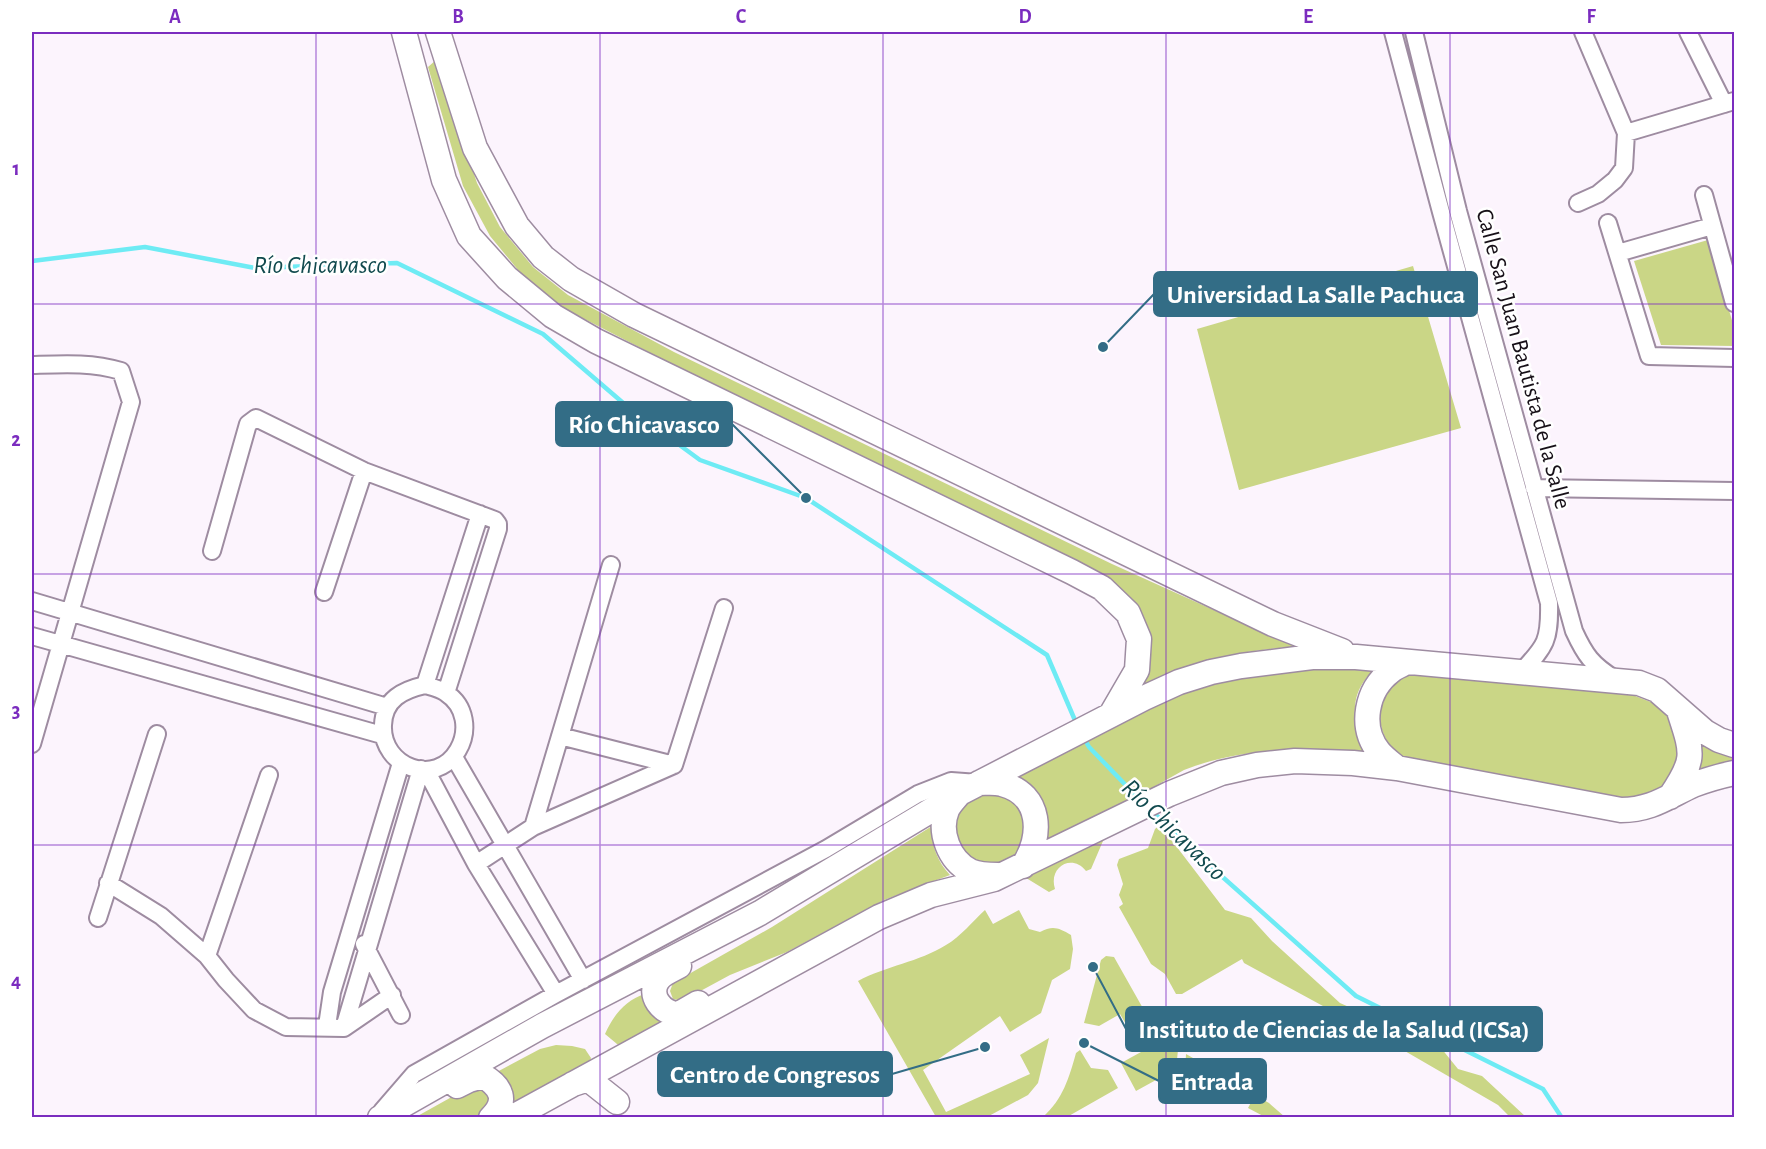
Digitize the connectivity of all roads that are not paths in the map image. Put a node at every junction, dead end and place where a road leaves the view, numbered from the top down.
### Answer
1 (1393, 32) edge
2 (1414, 32) edge
3 (1583, 32) edge
4 (1688, 32) edge
5 (439, 34) edge
6 (405, 37) edge
7 (1729, 102) edge
8 (1626, 133) junction
9 (1704, 195) dead end
10 (1578, 203) dead end
11 (1608, 223) dead end
12 (1712, 226) junction
13 (1618, 253) junction
14 (1734, 303) edge
15 (1734, 358) edge
16 (32, 365) edge
17 (364, 471) junction
18 (1534, 488) junction
19 (1734, 491) edge
20 (480, 514) junction
21 (212, 551) dead end
22 (611, 565) dead end
23 (324, 592) dead end
24 (32, 601) edge
25 (724, 608) dead end
26 (71, 611) junction
27 (32, 636) edge
28 (61, 645) junction
29 (1356, 657) junction
30 (1407, 662) junction
31 (1521, 672) junction
32 (1618, 681) junction
33 (425, 685) junction
34 (446, 693) junction
35 (1677, 706) junction
36 (387, 707) junction
37 (1103, 717) junction
38 (157, 734) dead end
39 (382, 735) junction
40 (560, 736) junction
41 (32, 744) edge
42 (1734, 745) edge
43 (454, 757) junction
44 (401, 763) junction
45 (674, 765) junction
46 (1397, 768) junction
47 (423, 770) junction
48 (1734, 773) edge
49 (269, 775) dead end
50 (969, 788) junction
51 (1670, 797) junction
52 (533, 827) junction
53 (506, 846) junction
54 (476, 864) junction
55 (1023, 866) junction
56 (1001, 875) junction
57 (108, 883) junction
58 (783, 886) junction
59 (98, 918) dead end
60 (352, 924) junction
61 (367, 950) junction
62 (207, 956) junction
63 (791, 965) junction
64 (583, 980) junction
65 (556, 994) junction
66 (392, 995) junction
67 (401, 1015) dead end
68 (327, 1026) junction
69 (344, 1028) junction
70 (573, 1084) junction
71 (617, 1102) dead end
72 (378, 1118) edge
73 (386, 1118) edge
74 (491, 1118) edge
75 (511, 1118) edge

1 - 31 street, Calle San Juan Bautista de la Salle
2 - 18 street, Calle San Juan Bautista de la Salle
3 - 8 street
4 - 7 street
5 - 6 main road
5 - 29 main road
6 - 37 main road
7 - 8 street
8 - 10 street
9 - 12 street
11 - 13 street
12 - 13 street
12 - 14 street
13 - 15 street
16 - 26 street
17 - 20 street
17 - 21 street
17 - 23 street
18 - 19 street
18 - 32 street, Calle San Juan Bautista de la Salle
20 - 33 street
20 - 34 street
22 - 40 street
24 - 26 street
25 - 45 street
26 - 28 street
26 - 36 street
27 - 28 street
28 - 39 street
28 - 41 street
29 - 30 main road
29 - 37 main road
30 - 31 main road
30 - 46 main road
31 - 32 main road
32 - 35 main road
33 - 34 street
33 - 36 street
34 - 43 street
35 - 42 main road
35 - 51 main road
36 - 39 street
37 - 50 main road
38 - 57 street
39 - 44 street
40 - 45 street
40 - 52 street
43 - 47 street
43 - 53 street
44 - 47 street
44 - 60 street
45 - 52 street
46 - 51 main road
46 - 55 main road
47 - 54 street
47 - 61 street
48 - 51 main road
49 - 62 street
50 - 55 main road
50 - 56 main road
50 - 58 main road
52 - 53 street
53 - 54 street
53 - 64 street
54 - 65 street
55 - 56 main road
56 - 63 main road
57 - 59 street
57 - 62 street
58 - 63 main road
58 - 64 street
58 - 72 main road
60 - 61 street
60 - 68 street
61 - 66 street
61 - 69 street
62 - 68 street
63 - 70 main road
64 - 65 street
65 - 72 street
66 - 67 street
66 - 69 street
68 - 69 street
70 - 71 main road
70 - 75 main road
73 - 74 main road

